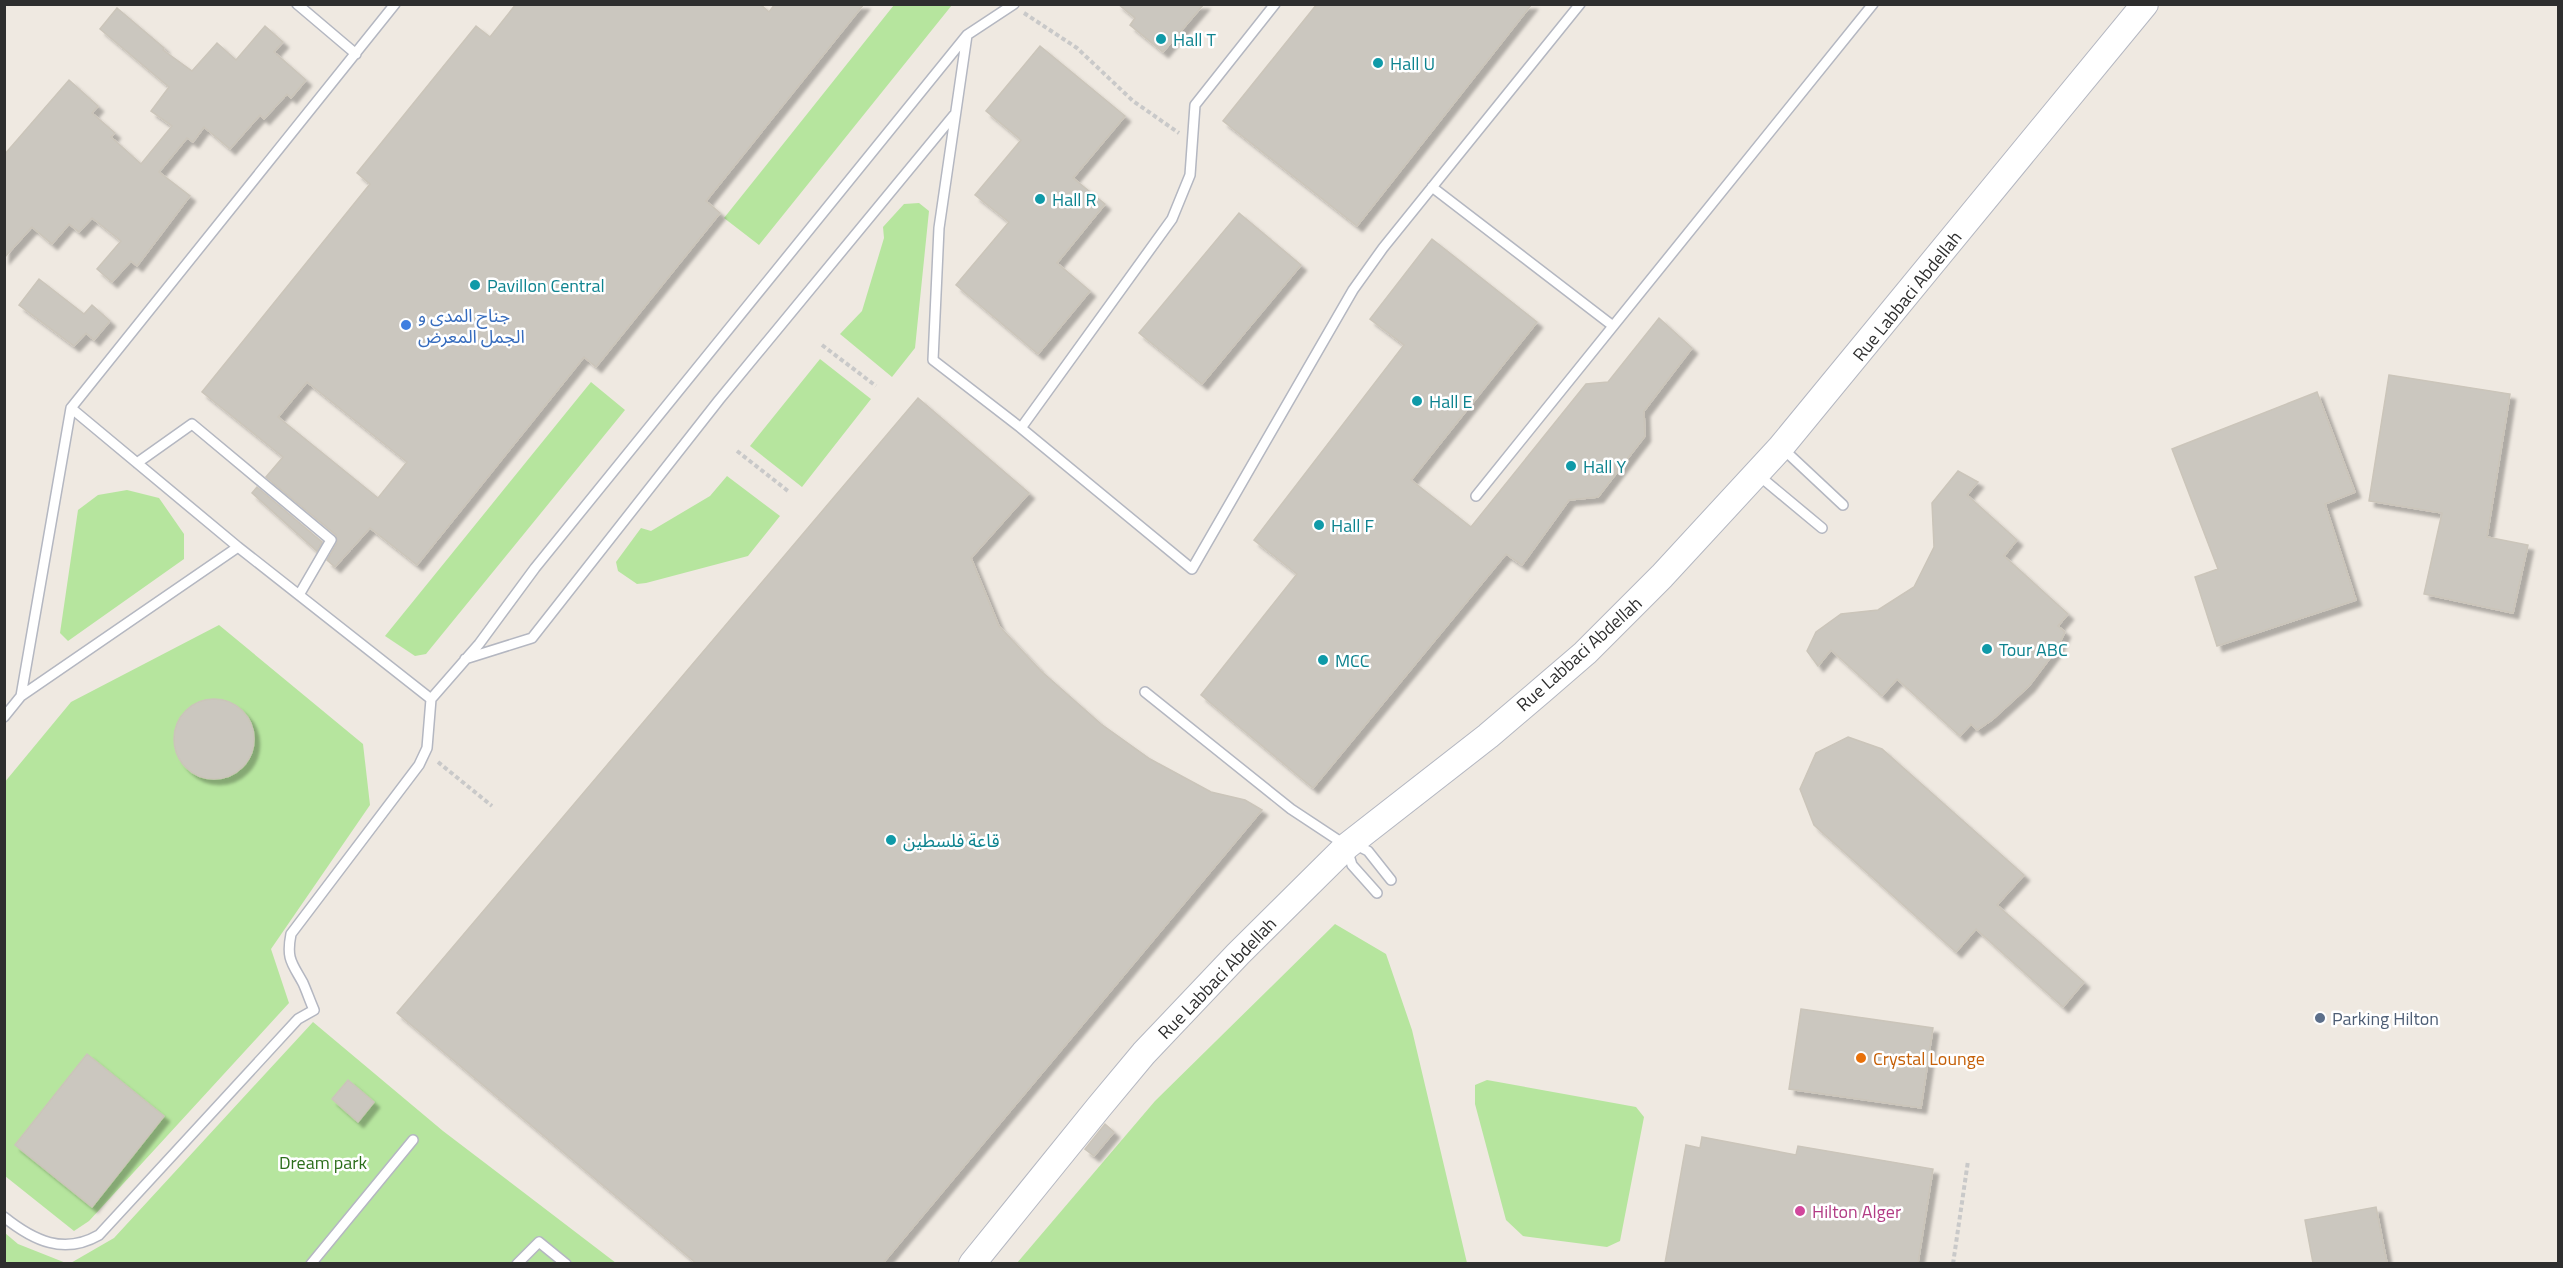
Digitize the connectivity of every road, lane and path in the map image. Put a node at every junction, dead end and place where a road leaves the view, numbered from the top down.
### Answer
1 (297, 4) edge
2 (395, 4) edge
3 (1275, 4) edge
4 (1580, 4) edge
5 (1873, 4) edge
6 (2145, 4) edge
7 (2160, 4) edge
8 (1013, 5) edge
9 (967, 35) junction
10 (356, 54) junction
11 (956, 113) junction
12 (1192, 143) junction
13 (1432, 187) junction
14 (1613, 326) junction
15 (822, 345) dead end
16 (876, 386) dead end
17 (71, 408) junction
18 (1021, 428) junction
19 (737, 451) dead end
20 (1786, 451) junction
21 (136, 463) junction
22 (1762, 478) junction
23 (788, 491) dead end
24 (1476, 496) dead end
25 (1843, 505) dead end
26 (1822, 528) dead end
27 (238, 548) junction
28 (299, 595) junction
29 (465, 659) junction
30 (1145, 692) dead end
31 (21, 696) junction
32 (431, 699) junction
33 (4, 717) edge
34 (438, 762) dead end
35 (492, 806) dead end
36 (1356, 854) junction
37 (1391, 880) dead end
38 (1377, 893) dead end
39 (413, 1140) dead end
40 (1968, 1161) dead end
41 (4, 1217) edge
42 (311, 1263) edge
43 (517, 1263) edge
44 (566, 1263) edge
45 (972, 1263) edge
46 (987, 1263) edge
47 (1953, 1263) edge

1 - 10 lane
2 - 10 lane
3 - 12 lane
4 - 13 lane
5 - 14 lane
6 - 20 street, Rue Labbaci Abdellah
7 - 20 street, Rue Labbaci Abdellah
8 - 9 lane
8 - 12 path
9 - 11 lane
9 - 29 lane
10 - 17 lane
11 - 18 lane
11 - 29 lane
12 - 18 lane
13 - 14 lane
13 - 18 lane
14 - 24 lane
15 - 16 path
17 - 21 lane
17 - 31 lane
19 - 23 path
20 - 22 street, Rue Labbaci Abdellah
20 - 25 lane
21 - 27 lane
21 - 28 lane
22 - 26 lane
22 - 36 street, Rue Labbaci Abdellah
27 - 28 lane
27 - 31 lane
28 - 32 lane
29 - 32 lane
30 - 36 lane
31 - 33 lane
32 - 41 lane
34 - 35 path
36 - 37 lane
36 - 38 lane
36 - 45 street, Rue Labbaci Abdellah
36 - 46 street, Rue Labbaci Abdellah
39 - 42 lane
40 - 47 path
43 - 44 lane

